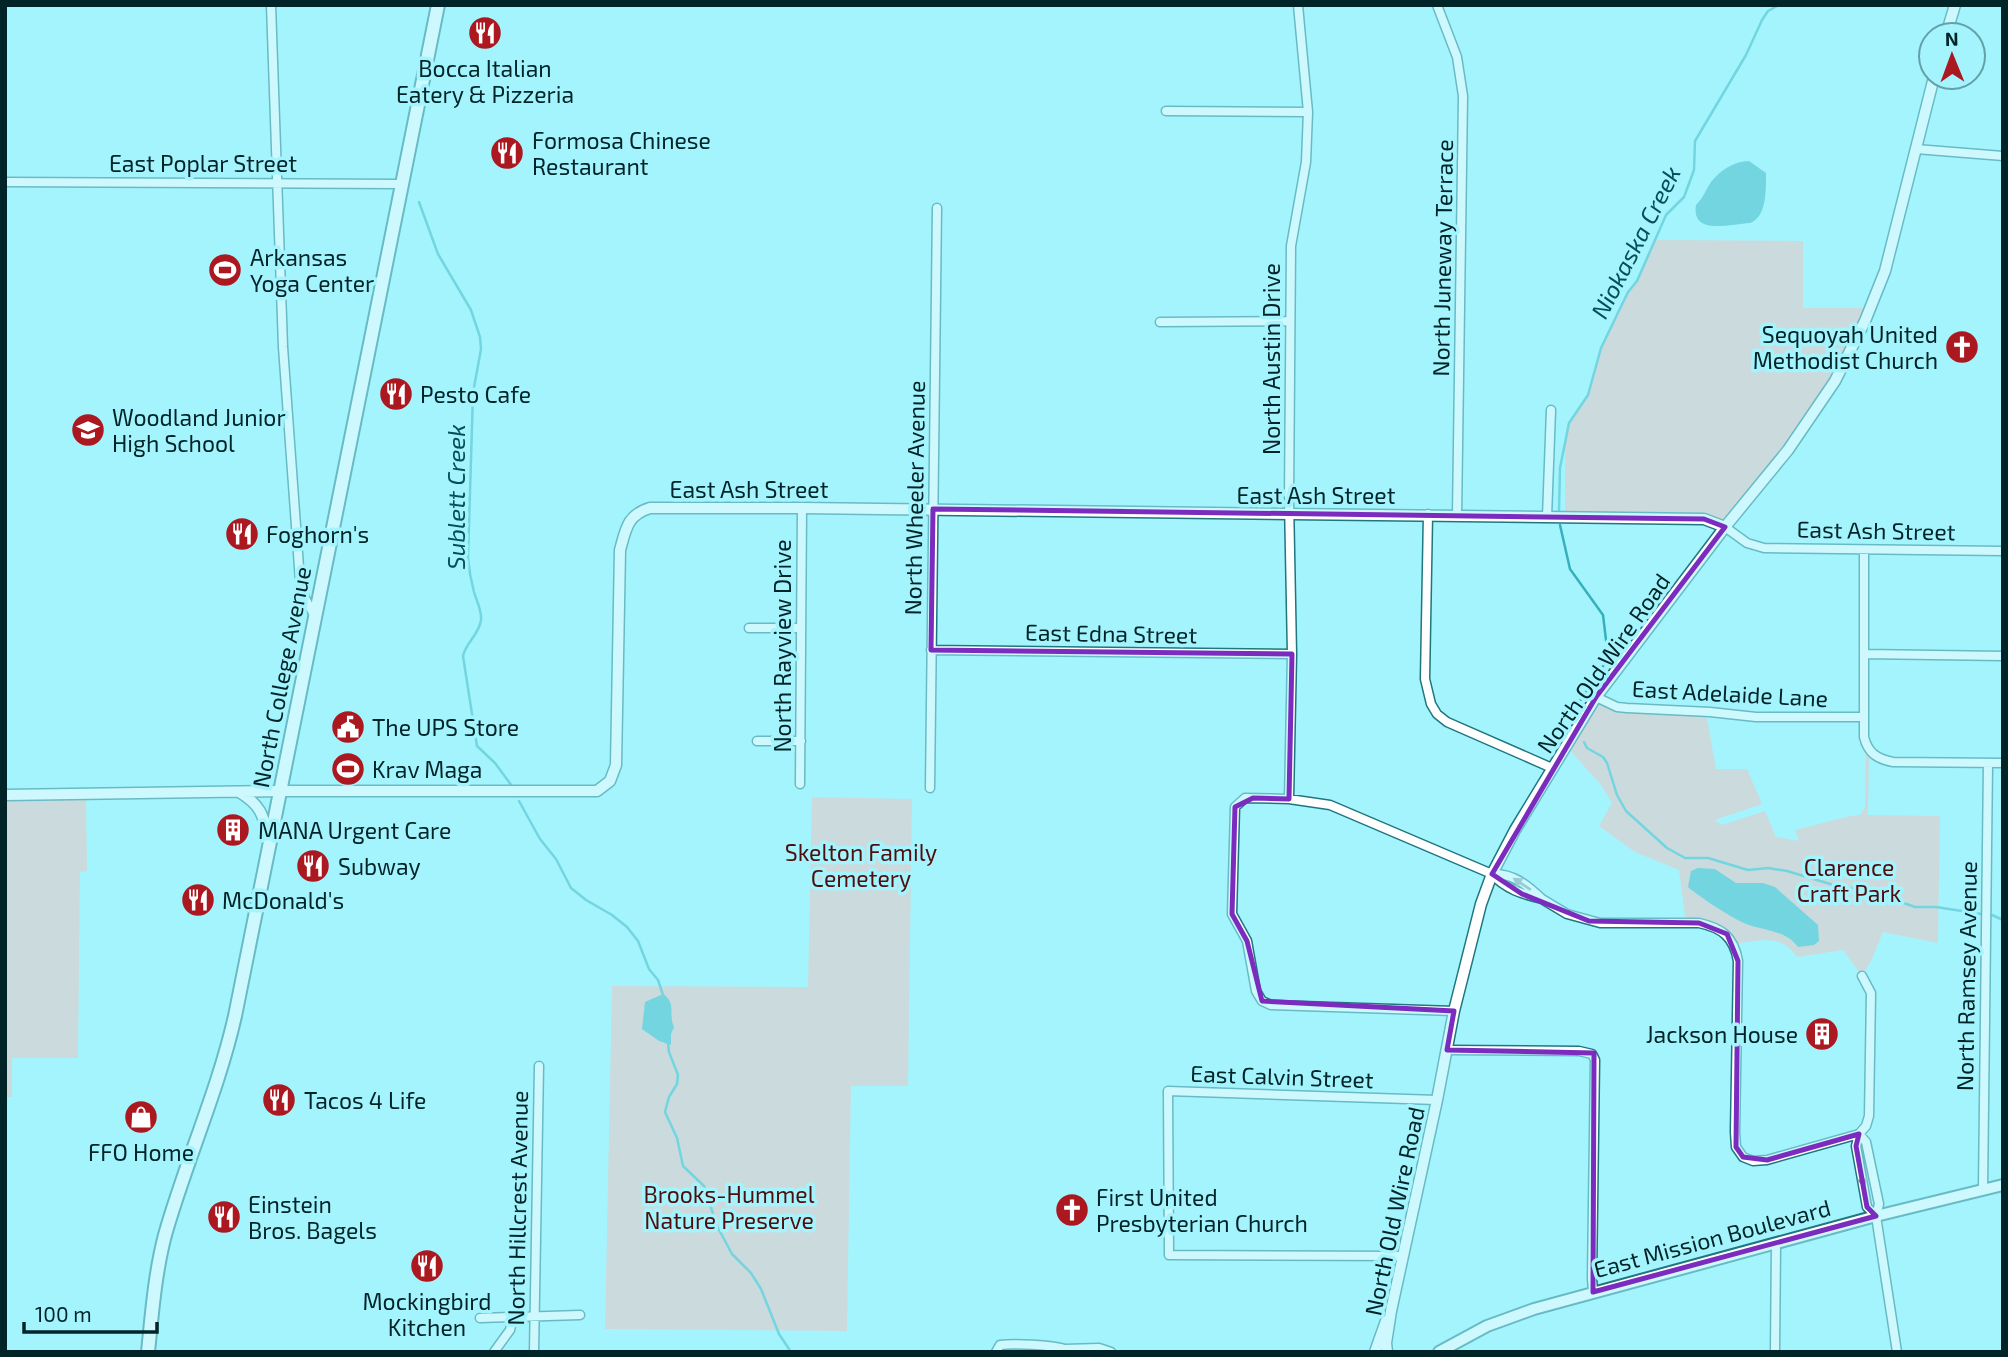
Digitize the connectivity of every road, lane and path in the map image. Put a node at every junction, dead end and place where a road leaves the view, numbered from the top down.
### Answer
1 (271, 5) edge
2 (438, 5) edge
3 (1298, 5) edge
4 (1437, 5) edge
5 (1930, 91) edge
6 (1166, 111) dead end
7 (1308, 113) junction
8 (1916, 149) junction
9 (2003, 156) edge
10 (5, 182) edge
11 (277, 183) junction
12 (400, 184) junction
13 (937, 208) dead end
14 (1289, 321) junction
15 (1160, 322) dead end
16 (1551, 410) dead end
17 (802, 508) junction
18 (933, 509) junction
19 (1427, 514) junction
20 (1291, 515) junction
21 (1457, 516) junction
22 (1547, 517) junction
23 (1725, 527) junction
24 (1864, 550) junction
25 (2003, 551) edge
26 (315, 617) junction
27 (749, 628) dead end
28 (801, 628) junction
29 (931, 650) junction
30 (1292, 654) junction
31 (1864, 654) junction
32 (2003, 656) edge
33 (1596, 697) junction
34 (1864, 717) junction
35 (757, 741) dead end
36 (801, 741) junction
37 (1988, 763) junction
38 (2003, 763) edge
39 (1552, 768) junction
40 (800, 785) dead end
41 (930, 788) dead end
42 (280, 791) junction
43 (239, 792) junction
44 (5, 795) edge
45 (1289, 799) junction
46 (270, 842) junction
47 (1492, 874) junction
48 (1862, 976) dead end
49 (1454, 1011) junction
50 (1447, 1050) junction
51 (539, 1066) dead end
52 (1437, 1100) junction
53 (1859, 1134) junction
54 (2003, 1185) edge
55 (1983, 1190) junction
56 (1877, 1216) junction
57 (1776, 1243) junction
58 (1402, 1256) junction
59 (1593, 1292) junction
60 (1391, 1311) junction
61 (580, 1315) dead end
62 (534, 1316) junction
63 (513, 1317) junction
64 (480, 1318) dead end
65 (1062, 1350) edge
66 (148, 1352) edge
67 (494, 1352) edge
68 (534, 1352) edge
69 (996, 1352) edge
70 (1111, 1352) edge
71 (1375, 1352) edge
72 (1387, 1352) edge
73 (1440, 1352) edge
74 (1775, 1352) edge
75 (1896, 1352) edge

1 - 11 street
2 - 12 main road, North College Avenue
3 - 7 street, North Austin Drive
4 - 21 street, North Juneway Terrace
5 - 8 street, North Old Wire Road
6 - 7 street
7 - 14 street, North Austin Drive
8 - 9 street
8 - 23 street, North Old Wire Road
10 - 11 street, East Poplar Street
11 - 12 street, East Poplar Street
11 - 26 street
12 - 26 main road, North College Avenue
13 - 18 street, North Wheeler Avenue
14 - 15 street
14 - 20 street, North Austin Drive
16 - 22 street
17 - 18 street, East Ash Street
17 - 28 street, North Rayview Drive
17 - 42 street, East Ash Street
18 - 20 street, East Ash Street
18 - 29 street, North Wheeler Avenue
19 - 20 street, East Ash Street
19 - 21 street, East Ash Street
19 - 39 street
20 - 30 street, North Austin Drive
21 - 22 street, East Ash Street
22 - 23 street, East Ash Street
23 - 24 street, East Ash Street
23 - 33 street, North Old Wire Road
24 - 25 street, East Ash Street
24 - 31 street
26 - 42 main road, North College Avenue
27 - 28 street
28 - 36 street, North Rayview Drive
29 - 30 street, East Edna Street
29 - 41 street, North Wheeler Avenue
30 - 45 street, North Austin Drive
31 - 32 street
31 - 34 street
33 - 34 street, East Adelaide Lane
33 - 39 street, North Old Wire Road
34 - 37 street
35 - 36 street
36 - 40 street, North Rayview Drive
37 - 38 street
37 - 55 street, North Ramsey Avenue
39 - 47 street, North Old Wire Road
42 - 43 street
42 - 46 main road, North College Avenue
43 - 44 street
43 - 46 street
45 - 47 street
45 - 49 street
46 - 66 main road, North College Avenue
47 - 49 street, North Old Wire Road
47 - 53 street
48 - 53 street
49 - 50 street, North Old Wire Road
50 - 52 street, North Old Wire Road
50 - 59 street
51 - 62 street, North Hillcrest Avenue
52 - 58 street, North Old Wire Road
52 - 58 street, East Calvin Street
53 - 56 street
54 - 55 main road, East Mission Boulevard
55 - 56 main road, East Mission Boulevard
56 - 57 main road, East Mission Boulevard
56 - 75 street
57 - 59 main road, East Mission Boulevard
57 - 74 street
58 - 60 street, North Old Wire Road
59 - 73 main road, East Mission Boulevard
60 - 71 street
60 - 72 street, North Old Wire Road
61 - 62 street
62 - 63 street
62 - 68 street, North Hillcrest Avenue
63 - 64 street
63 - 67 street
65 - 69 street
65 - 70 street

